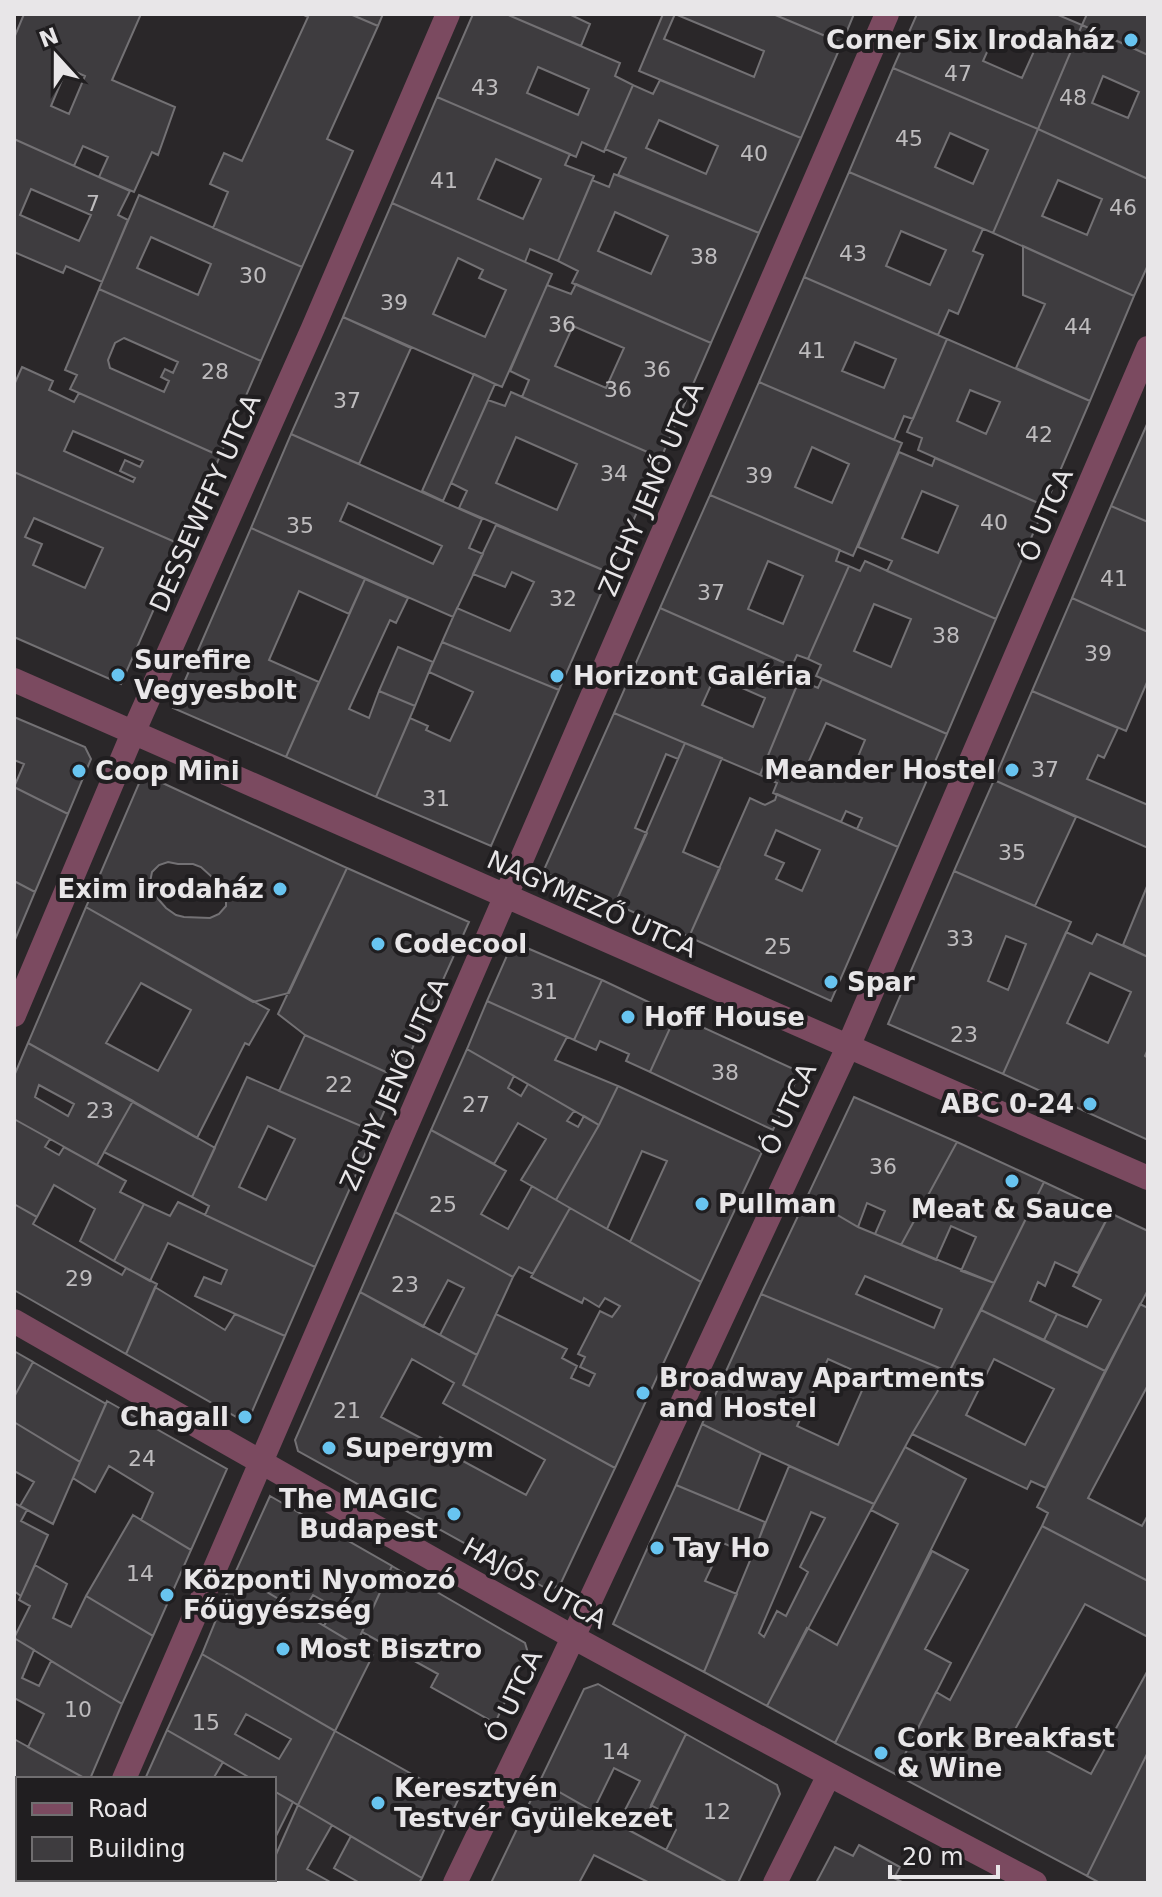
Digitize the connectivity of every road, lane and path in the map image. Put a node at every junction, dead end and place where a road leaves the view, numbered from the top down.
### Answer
1 (448, 14) edge
2 (887, 14) edge
3 (1148, 348) edge
4 (14, 680) edge
5 (133, 733) junction
6 (506, 897) junction
7 (14, 1015) edge
8 (848, 1047) junction
9 (1148, 1178) edge
10 (14, 1321) edge
11 (260, 1462) junction
12 (572, 1636) junction
13 (829, 1775) junction
14 (125, 1777) edge
15 (455, 1883) edge
16 (775, 1883) edge
17 (1035, 1883) edge

1 - 5 street, DESSEWFFY UTCA
2 - 6 street, ZICHY JENŐ UTCA
3 - 8 street, Ó UTCA
4 - 5 street, NAGYMEZŐ UTCA
5 - 6 street, NAGYMEZŐ UTCA
5 - 7 street, DESSEWFFY UTCA
6 - 8 street, NAGYMEZŐ UTCA
6 - 11 street, ZICHY JENŐ UTCA
8 - 9 street, NAGYMEZŐ UTCA
8 - 12 street, Ó UTCA
10 - 11 street, HAJÓS UTCA
11 - 12 street, HAJÓS UTCA
11 - 14 street, ZICHY JENŐ UTCA
12 - 13 street, HAJÓS UTCA
12 - 15 street, Ó UTCA
13 - 16 street
13 - 17 street, HAJÓS UTCA

